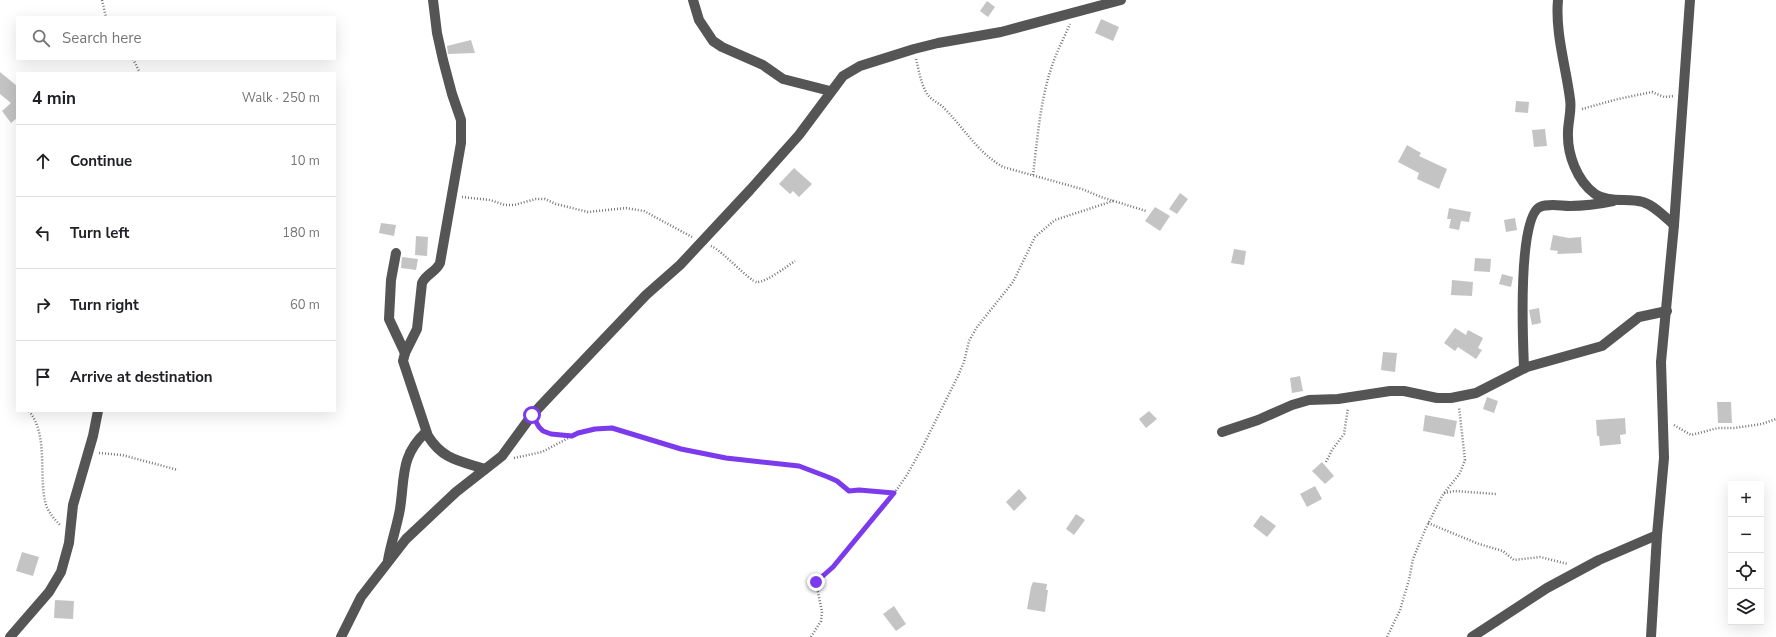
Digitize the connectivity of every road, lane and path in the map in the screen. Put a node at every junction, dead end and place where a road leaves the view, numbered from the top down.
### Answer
1 (102, 0) edge
2 (433, 0) edge
3 (693, 0) edge
4 (1121, 0) edge
5 (1558, 0) edge
6 (1690, 0) edge
7 (1079, 11) junction
8 (106, 16) edge
9 (910, 50) junction
10 (134, 60) edge
11 (140, 72) edge
12 (830, 92) junction
13 (1683, 92) junction
14 (1569, 112) junction
15 (1033, 175) junction
16 (451, 197) junction
17 (1619, 199) junction
18 (1113, 201) junction
19 (1146, 211) dead end
20 (1674, 225) junction
21 (702, 242) junction
22 (396, 253) dead end
23 (795, 261) dead end
24 (1667, 311) junction
25 (405, 353) junction
26 (1524, 368) junction
27 (1458, 397) junction
28 (1348, 398) junction
29 (30, 412) edge
30 (98, 412) edge
31 (532, 415) junction
32 (1662, 416) junction
33 (1776, 419) edge
34 (426, 432) junction
35 (1222, 432) dead end
36 (572, 436) junction
37 (88, 452) junction
38 (502, 456) junction
39 (1326, 462) dead end
40 (485, 469) junction
41 (178, 470) dead end
42 (894, 493) junction
43 (1444, 493) junction
44 (1496, 494) dead end
45 (1428, 523) junction
46 (70, 534) junction
47 (1657, 535) junction
48 (388, 562) junction
49 (1586, 567) junction
50 (10, 637) edge
51 (341, 637) edge
52 (811, 637) edge
53 (1387, 637) edge
54 (1472, 637) edge
55 (1651, 637) edge

1 - 8 path
2 - 16 street
3 - 12 street
4 - 7 street
5 - 14 street
6 - 13 street
7 - 9 street
7 - 15 path
9 - 12 street
9 - 15 path
10 - 11 path
12 - 21 street
13 - 14 path
13 - 20 street
14 - 17 street
15 - 18 path
16 - 21 path
16 - 25 street
17 - 20 street
17 - 26 street
18 - 19 path
18 - 42 path
20 - 24 street
21 - 23 path
21 - 31 street
22 - 25 street
24 - 26 street
24 - 32 street
25 - 34 street
26 - 27 street
27 - 28 street
27 - 43 path
28 - 35 street
28 - 39 path
29 - 46 path
30 - 37 street
31 - 36 path
31 - 38 street
32 - 33 path
32 - 47 street
34 - 40 street
34 - 48 street
36 - 38 path
36 - 42 path
37 - 41 path
37 - 46 street
38 - 40 street
40 - 48 street
42 - 52 path
43 - 44 path
43 - 45 path
45 - 49 path
45 - 53 path
46 - 50 street
47 - 49 street
47 - 55 street
48 - 51 street
49 - 54 street

